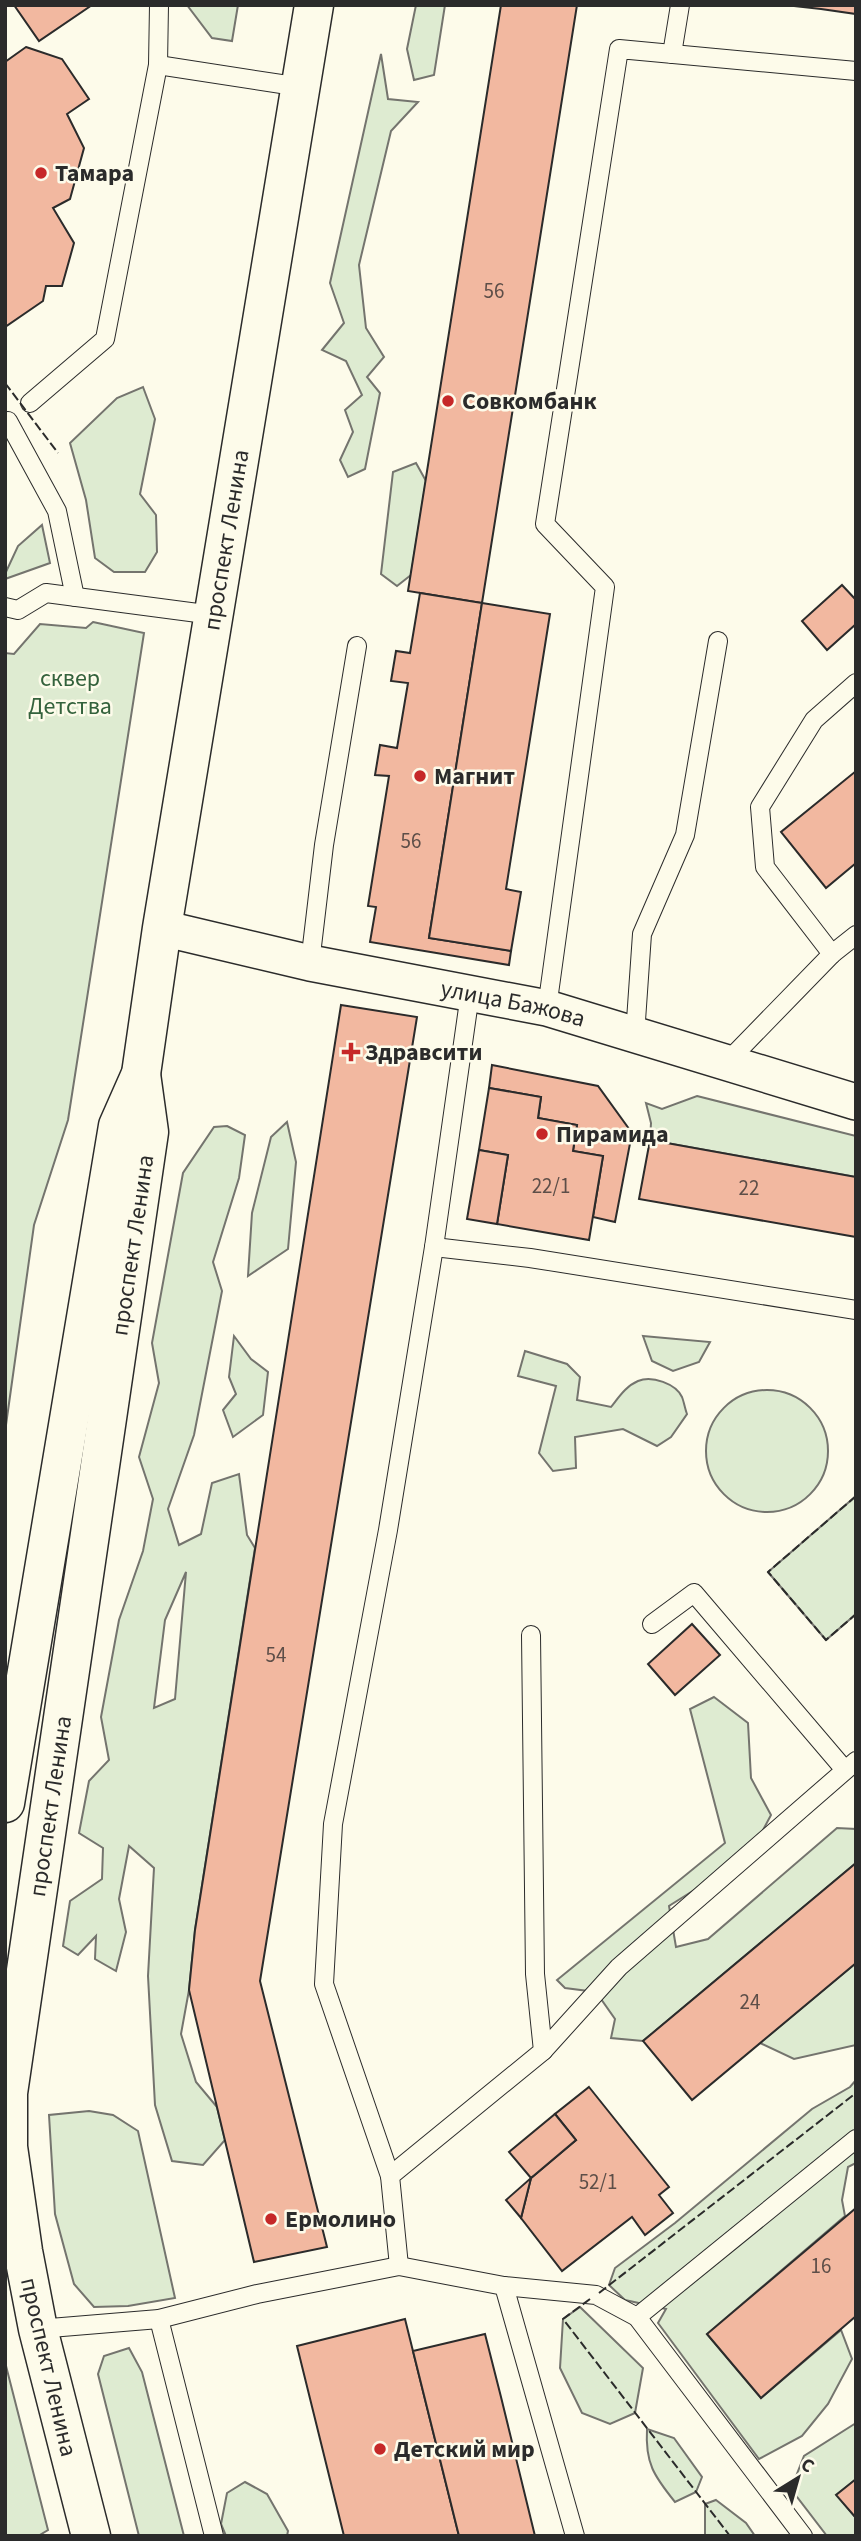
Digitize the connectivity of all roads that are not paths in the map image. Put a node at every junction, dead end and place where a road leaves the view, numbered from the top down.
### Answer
1 (159, 5) edge
2 (314, 5) edge
3 (680, 5) edge
4 (672, 54) junction
5 (158, 65) junction
6 (856, 71) edge
7 (301, 87) junction
8 (30, 403) dead end
9 (8, 421) dead end
10 (75, 597) junction
11 (5, 607) edge
12 (213, 615) junction
13 (718, 641) dead end
14 (357, 646) dead end
15 (856, 683) edge
16 (162, 928) junction
17 (856, 936) edge
18 (832, 954) junction
19 (310, 963) junction
20 (470, 994) junction
21 (548, 1009) junction
22 (635, 1035) junction
23 (726, 1063) junction
24 (141, 1074) junction
25 (856, 1102) edge
26 (434, 1247) junction
27 (856, 1310) edge
28 (652, 1624) dead end
29 (531, 1635) dead end
30 (850, 1765) edge
31 (5, 1803) edge
32 (543, 2051) junction
33 (856, 2139) edge
34 (390, 2176) junction
35 (399, 2266) junction
36 (504, 2286) junction
37 (637, 2317) junction
38 (159, 2319) junction
39 (38, 2329) junction
40 (91, 2536) edge
41 (214, 2536) edge
42 (575, 2536) edge
43 (803, 2536) edge

1 - 5 lane
2 - 7 main road, проспект Ленина
3 - 4 lane
4 - 6 lane
4 - 21 lane
5 - 7 lane
5 - 8 lane
7 - 12 main road, проспект Ленина
9 - 10 lane
10 - 11 lane
10 - 12 lane
12 - 16 main road, проспект Ленина
13 - 22 lane
14 - 19 lane
15 - 18 lane
16 - 19 street, улица Бажова
16 - 24 main road, проспект Ленина
17 - 18 lane
18 - 23 lane
19 - 20 street, улица Бажова
20 - 21 street, улица Бажова
20 - 26 lane
21 - 22 street, улица Бажова
22 - 23 street, улица Бажова
23 - 25 street, улица Бажова
24 - 31 main road, проспект Ленина
24 - 39 main road, проспект Ленина
26 - 27 lane
26 - 34 lane
28 - 30 lane
29 - 32 lane
30 - 32 lane
32 - 34 lane
33 - 37 lane
34 - 35 lane
35 - 36 lane
35 - 38 lane
36 - 37 lane
36 - 42 lane
37 - 43 lane
38 - 39 lane
38 - 41 lane
39 - 40 main road, проспект Ленина

